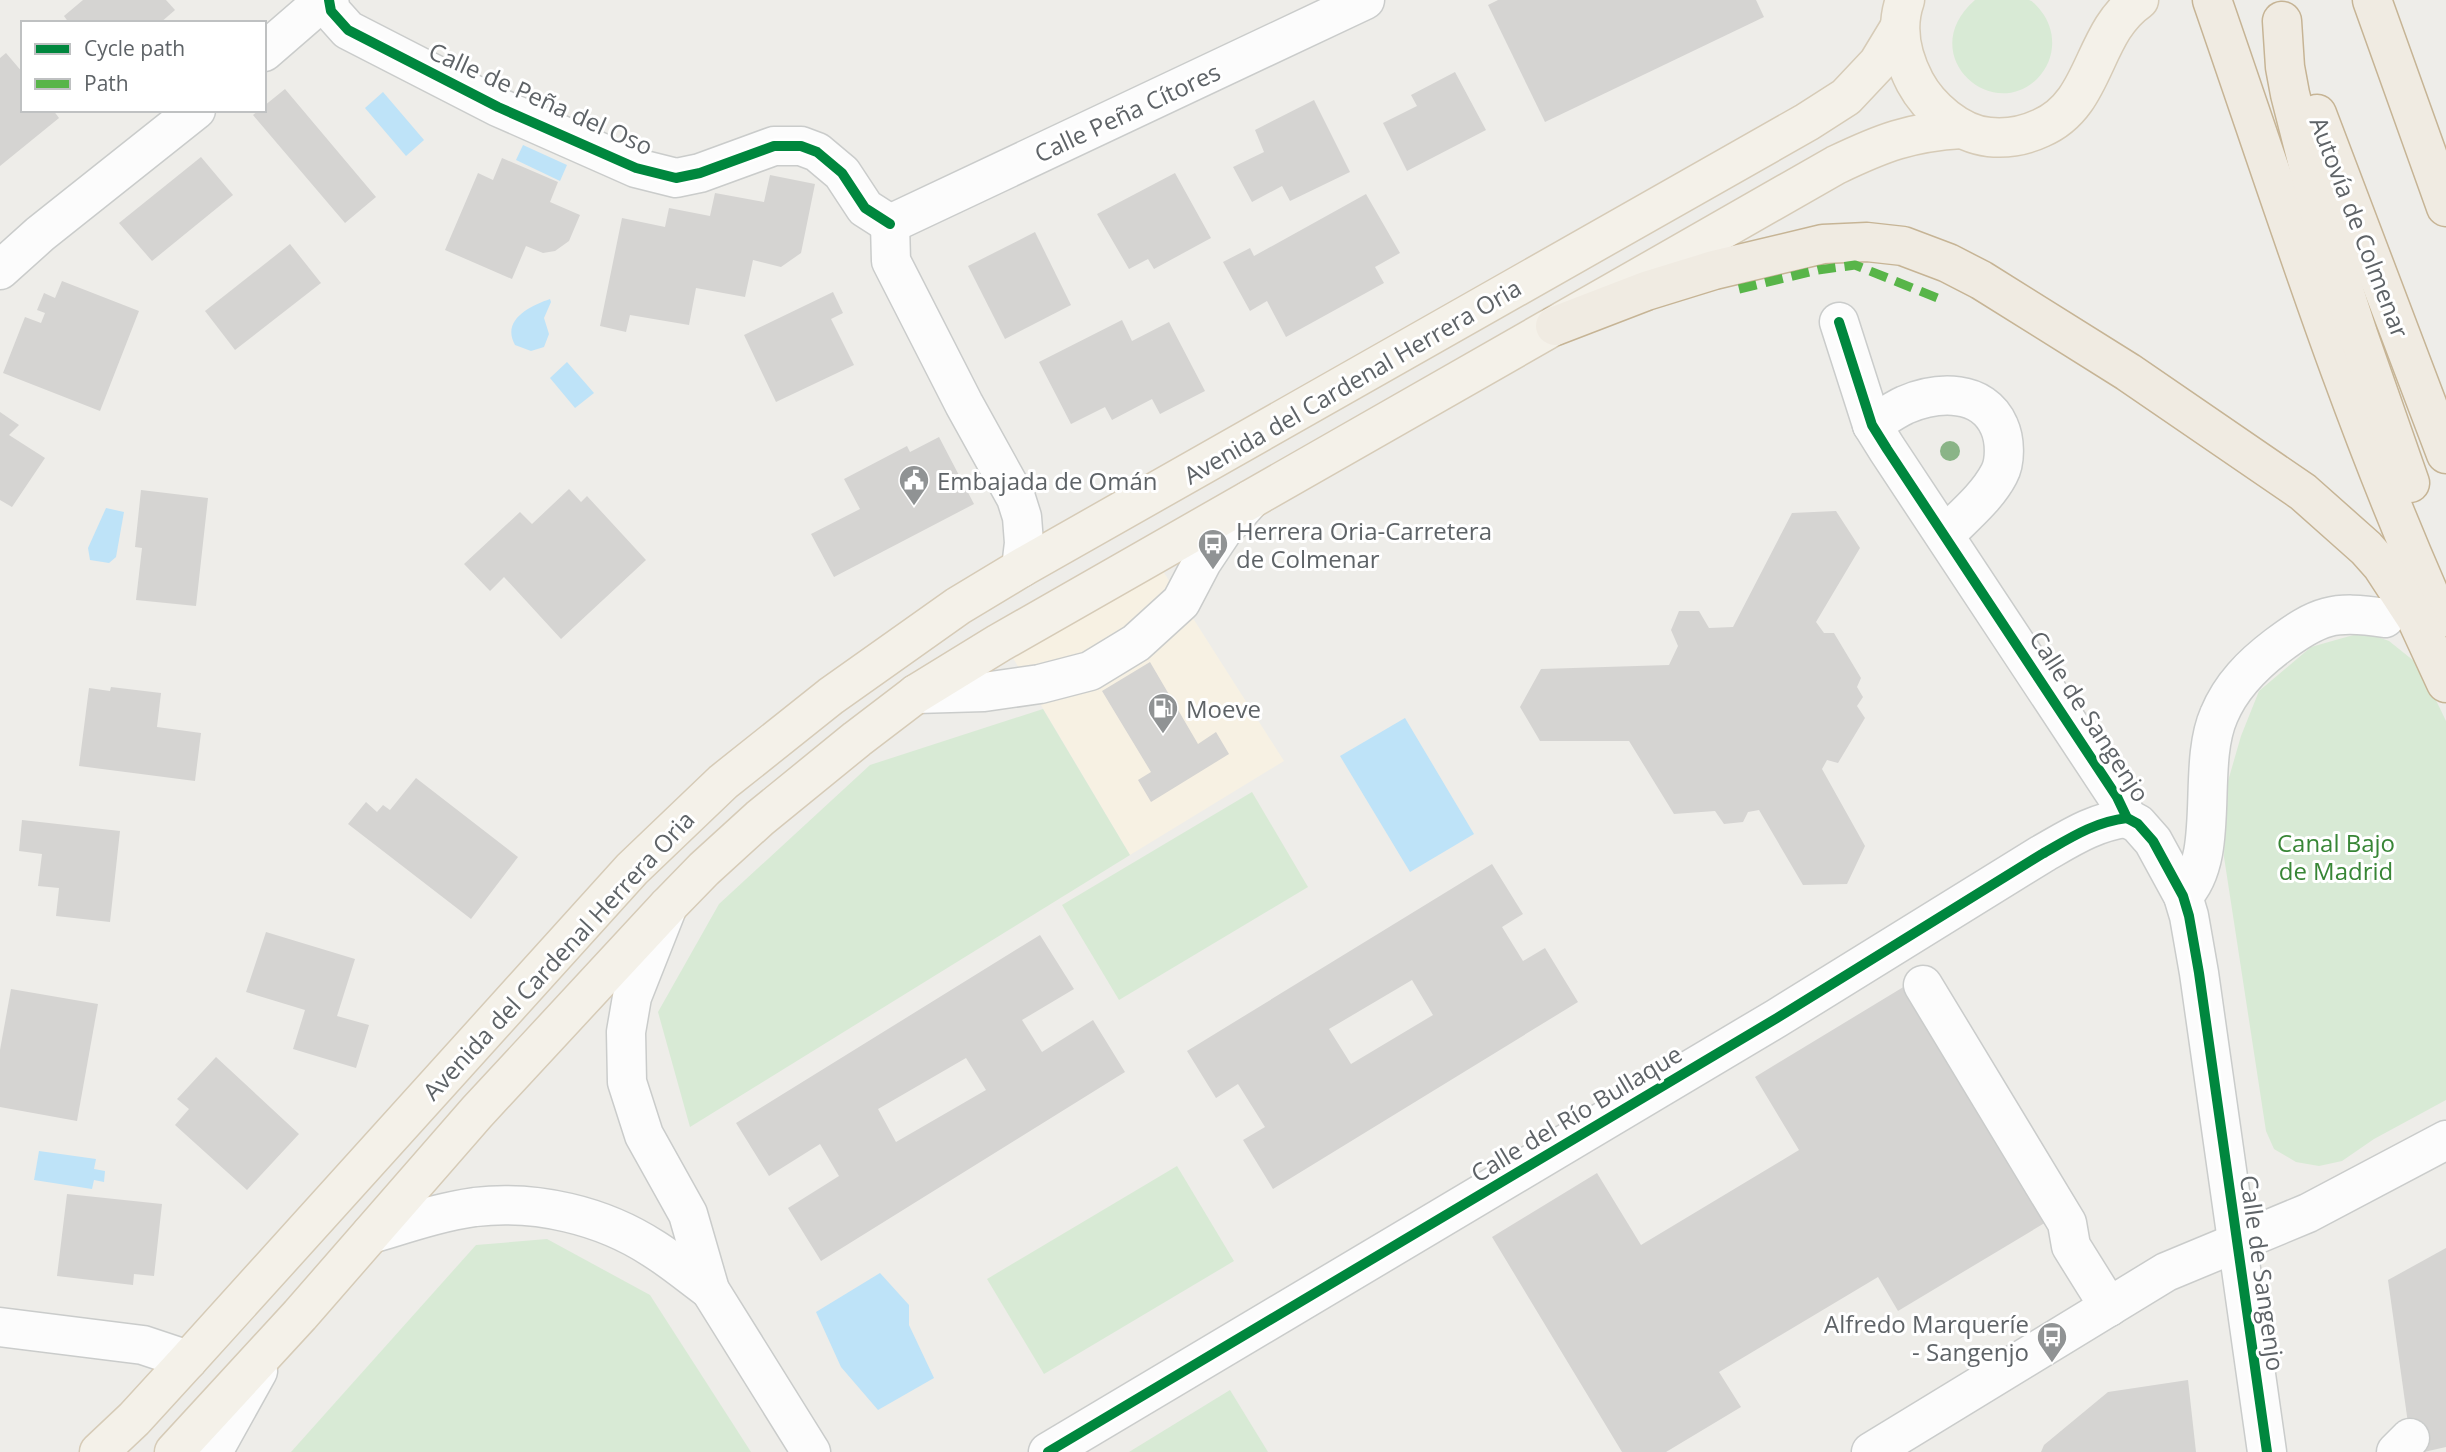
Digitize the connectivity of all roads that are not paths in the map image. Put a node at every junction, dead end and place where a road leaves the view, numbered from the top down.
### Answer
1 (324, 0) edge
2 (329, 0) edge
3 (1365, 0) edge
4 (2138, 0) edge
5 (2213, 0) edge
6 (2372, 0) edge
7 (2279, 10) edge
8 (1902, 15) edge
9 (266, 50) edge
10 (194, 112) edge
11 (1962, 129) junction
12 (2446, 207) edge
13 (890, 224) junction
14 (0, 270) edge
15 (1839, 322) dead end
16 (1555, 326) junction
17 (1872, 425) junction
18 (2446, 454) edge
19 (1252, 497) junction
20 (1945, 534) junction
21 (1021, 568) junction
22 (2446, 577) edge
23 (2385, 618) dead end
24 (2446, 631) edge
25 (2446, 683) edge
26 (916, 694) junction
27 (2127, 818) junction
28 (2183, 895) junction
29 (668, 906) junction
30 (1923, 985) dead end
31 (2446, 1140) edge
32 (371, 1234) junction
33 (2236, 1242) junction
34 (710, 1290) junction
35 (2109, 1307) junction
36 (0, 1327) edge
37 (273, 1344) junction
38 (188, 1360) junction
39 (99, 1452) edge
40 (174, 1452) edge
41 (213, 1452) edge
42 (811, 1452) edge
43 (1048, 1452) edge
44 (1871, 1452) edge
45 (2267, 1452) edge

1 - 9 street
2 - 13 street, Calle de Peña del Oso
3 - 13 street, Calle Peña Cítores
4 - 11 main road, Avenida del Cardenal Herrera Oria
5 - 24 highway
6 - 12 highway
7 - 18 highway, Autovía de Colmenar
7 - 22 highway
8 - 11 main road, Avenida del Cardenal Herrera Oria
8 - 21 main road, Avenida del Cardenal Herrera Oria
10 - 14 street
11 - 16 main road, Avenida del Cardenal Herrera Oria
13 - 21 street
15 - 17 street, Calle de Sangenjo
16 - 19 main road, Avenida del Cardenal Herrera Oria
16 - 25 highway
17 - 20 street, Calle de Sangenjo
17 - 20 street
19 - 26 main road, Avenida del Cardenal Herrera Oria
19 - 26 street
20 - 27 street, Calle de Sangenjo
21 - 38 main road, Avenida del Cardenal Herrera Oria
23 - 28 street
26 - 29 main road, Avenida del Cardenal Herrera Oria
27 - 28 street, Calle de Sangenjo
27 - 43 street, Calle del Río Bullaque
28 - 33 street, Calle de Sangenjo
29 - 32 main road, Avenida del Cardenal Herrera Oria
29 - 34 street
30 - 35 street
31 - 33 street
32 - 34 street
32 - 37 main road, Avenida del Cardenal Herrera Oria
33 - 35 street
33 - 45 street, Calle de Sangenjo
34 - 42 street
35 - 44 street
36 - 38 street
37 - 40 main road, Avenida del Cardenal Herrera Oria
37 - 41 street, Avenida del Cardenal Herrera Oria
38 - 39 main road, Avenida del Cardenal Herrera Oria

